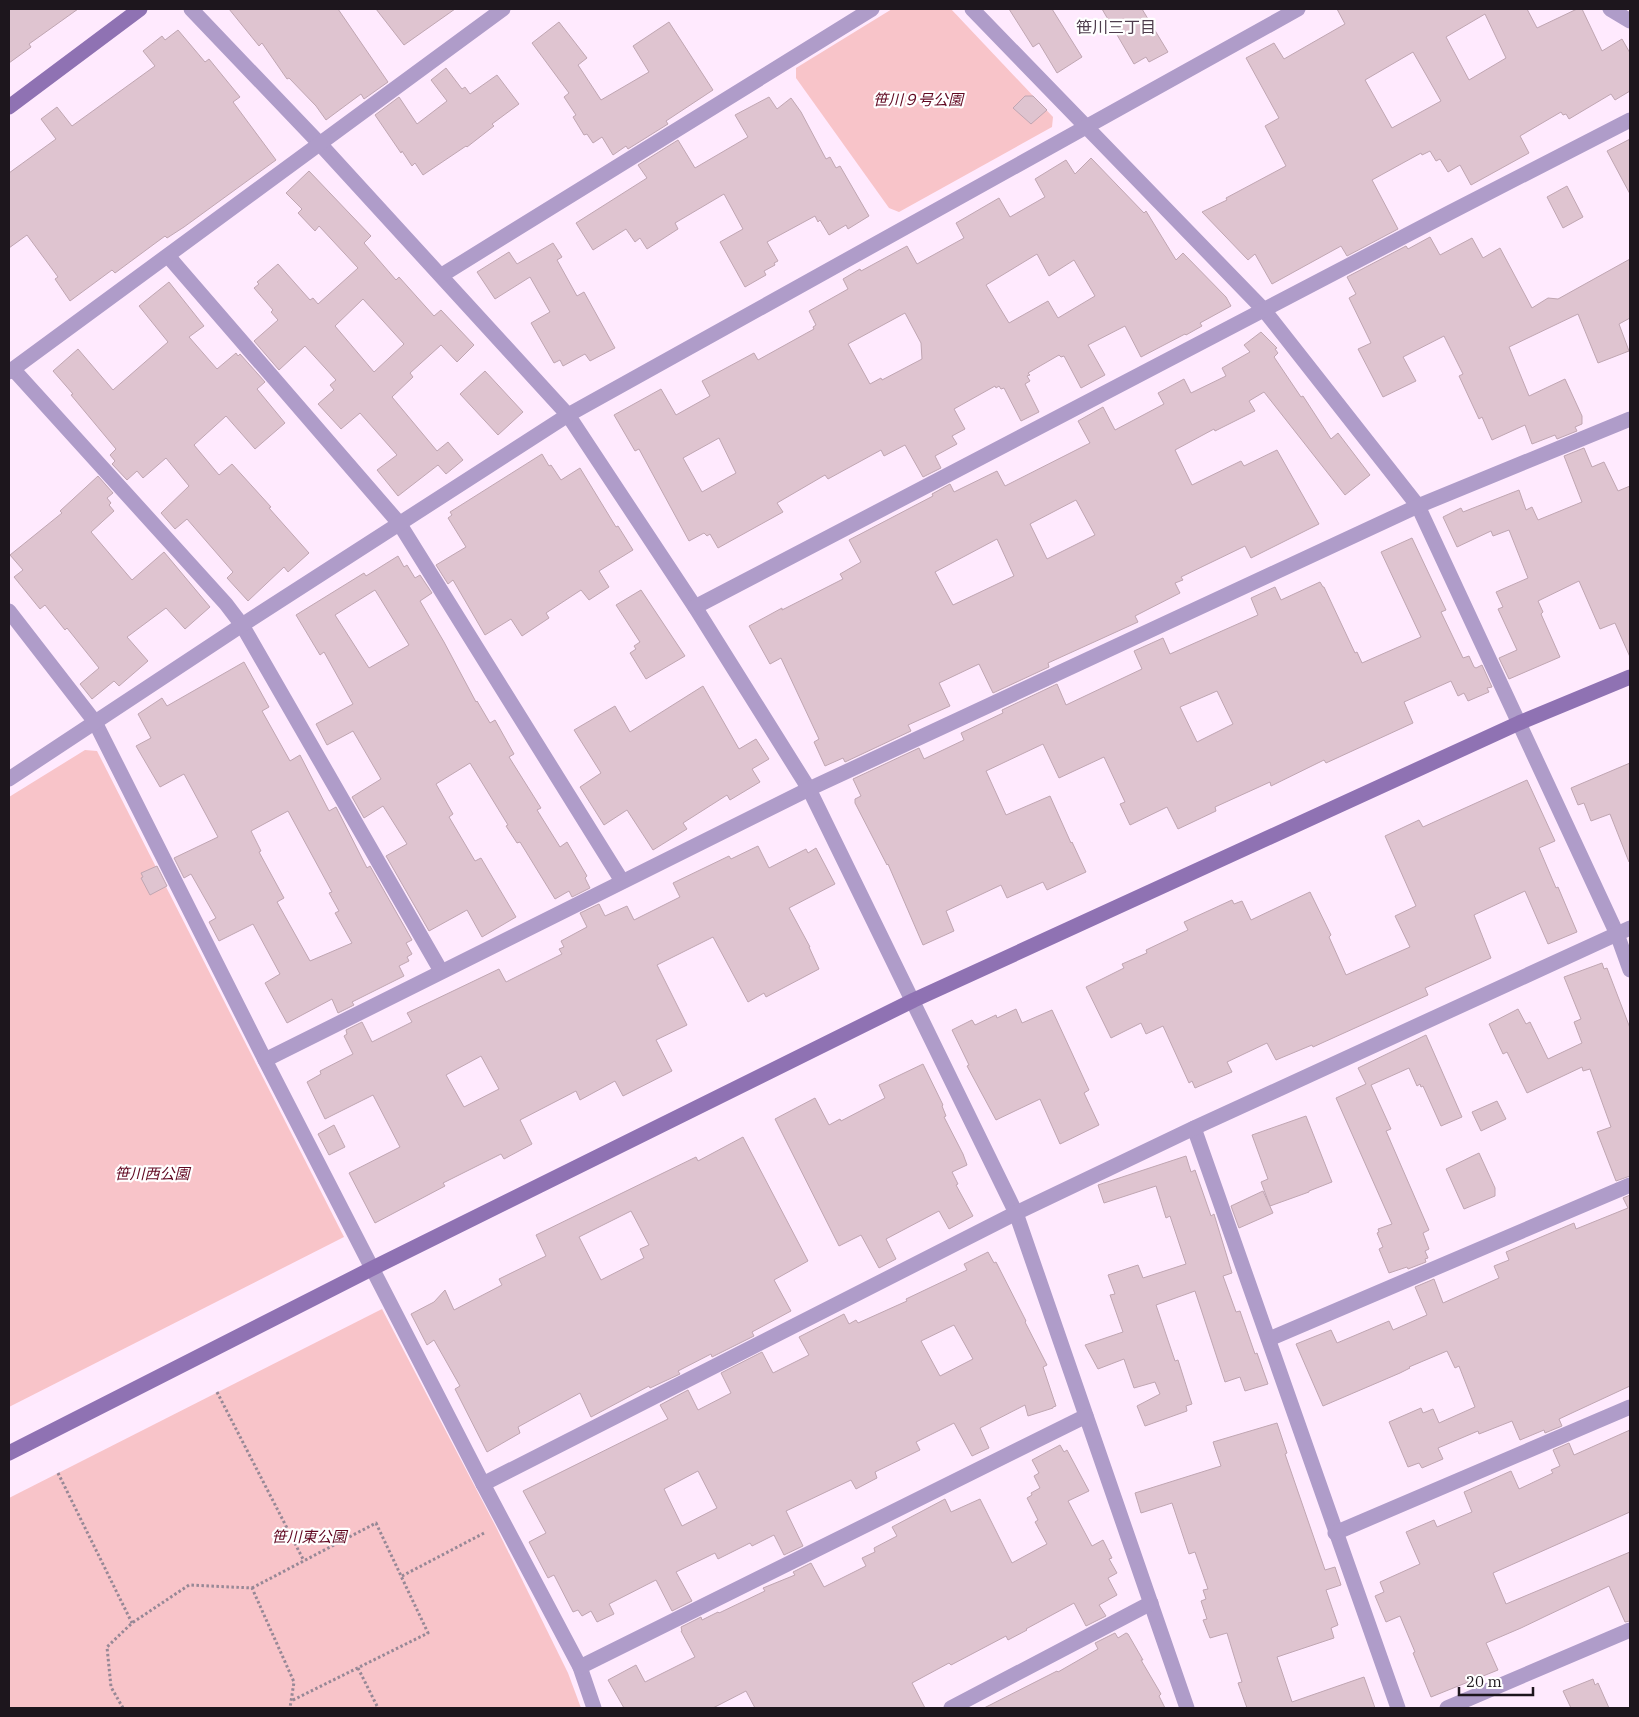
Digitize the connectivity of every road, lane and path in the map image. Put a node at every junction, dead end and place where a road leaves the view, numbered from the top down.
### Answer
1 (140, 9) edge
2 (191, 9) edge
3 (503, 9) edge
4 (872, 9) edge
5 (972, 9) edge
6 (1298, 9) edge
7 (1610, 9) edge
8 (1630, 21) edge
9 (9, 107) edge
10 (1630, 120) edge
11 (1085, 126) junction
12 (320, 144) junction
13 (168, 256) junction
14 (442, 275) junction
15 (1264, 310) junction
16 (11, 370) edge
17 (568, 414) junction
18 (1630, 419) edge
19 (1418, 506) junction
20 (400, 524) junction
21 (695, 607) junction
22 (9, 611) edge
23 (242, 625) junction
24 (1630, 677) edge
25 (95, 722) junction
26 (1519, 723) junction
27 (9, 779) edge
28 (809, 789) junction
29 (622, 881) junction
30 (1624, 931) edge
31 (1630, 970) edge
32 (441, 971) junction
33 (914, 1000) junction
34 (265, 1060) junction
35 (1194, 1128) junction
36 (1630, 1185) edge
37 (1016, 1213) junction
38 (373, 1268) junction
39 (1269, 1338) junction
40 (217, 1392) dead end
41 (1630, 1407) edge
42 (1086, 1416) junction
43 (9, 1453) edge
44 (58, 1473) dead end
45 (484, 1484) junction
46 (487, 1532) dead end
47 (1335, 1533) junction
48 (304, 1561) junction
49 (402, 1576) junction
50 (252, 1588) junction
51 (1151, 1603) junction
52 (132, 1624) junction
53 (1630, 1630) edge
54 (580, 1667) junction
55 (358, 1668) junction
56 (291, 1701) junction
57 (123, 1708) edge
58 (290, 1708) edge
59 (378, 1708) edge
60 (594, 1708) edge
61 (951, 1708) edge
62 (1187, 1708) edge
63 (1398, 1708) edge
64 (1447, 1708) edge

1 - 9 street
2 - 12 street
3 - 12 street
4 - 14 street
5 - 11 street
6 - 11 street
7 - 8 street
10 - 15 street
11 - 15 street
11 - 17 street
12 - 13 street
12 - 14 street
13 - 16 street
13 - 20 street
14 - 17 street
15 - 19 street
15 - 21 street
16 - 23 street
17 - 20 street
17 - 21 street
18 - 19 street
19 - 26 street
19 - 28 street
20 - 23 street
20 - 29 street
21 - 28 street
22 - 25 street
23 - 25 street
23 - 32 street
24 - 26 street
25 - 27 street
25 - 34 street
26 - 30 street
26 - 33 street
28 - 29 street
28 - 33 street
29 - 32 street
30 - 31 street
30 - 35 street
32 - 34 street
33 - 37 street
33 - 38 street
34 - 38 street
35 - 37 street
35 - 39 street
36 - 39 street
37 - 42 street
37 - 45 street
38 - 43 street
38 - 45 street
39 - 47 street
40 - 48 path
41 - 47 street
42 - 51 street
42 - 54 street
44 - 52 path
45 - 54 street
46 - 49 path
47 - 63 street
48 - 49 path
48 - 50 path
49 - 55 path
50 - 52 path
50 - 56 path
51 - 61 street
51 - 62 street
52 - 57 path
53 - 64 street
54 - 60 street
55 - 56 path
55 - 59 path
56 - 58 path

